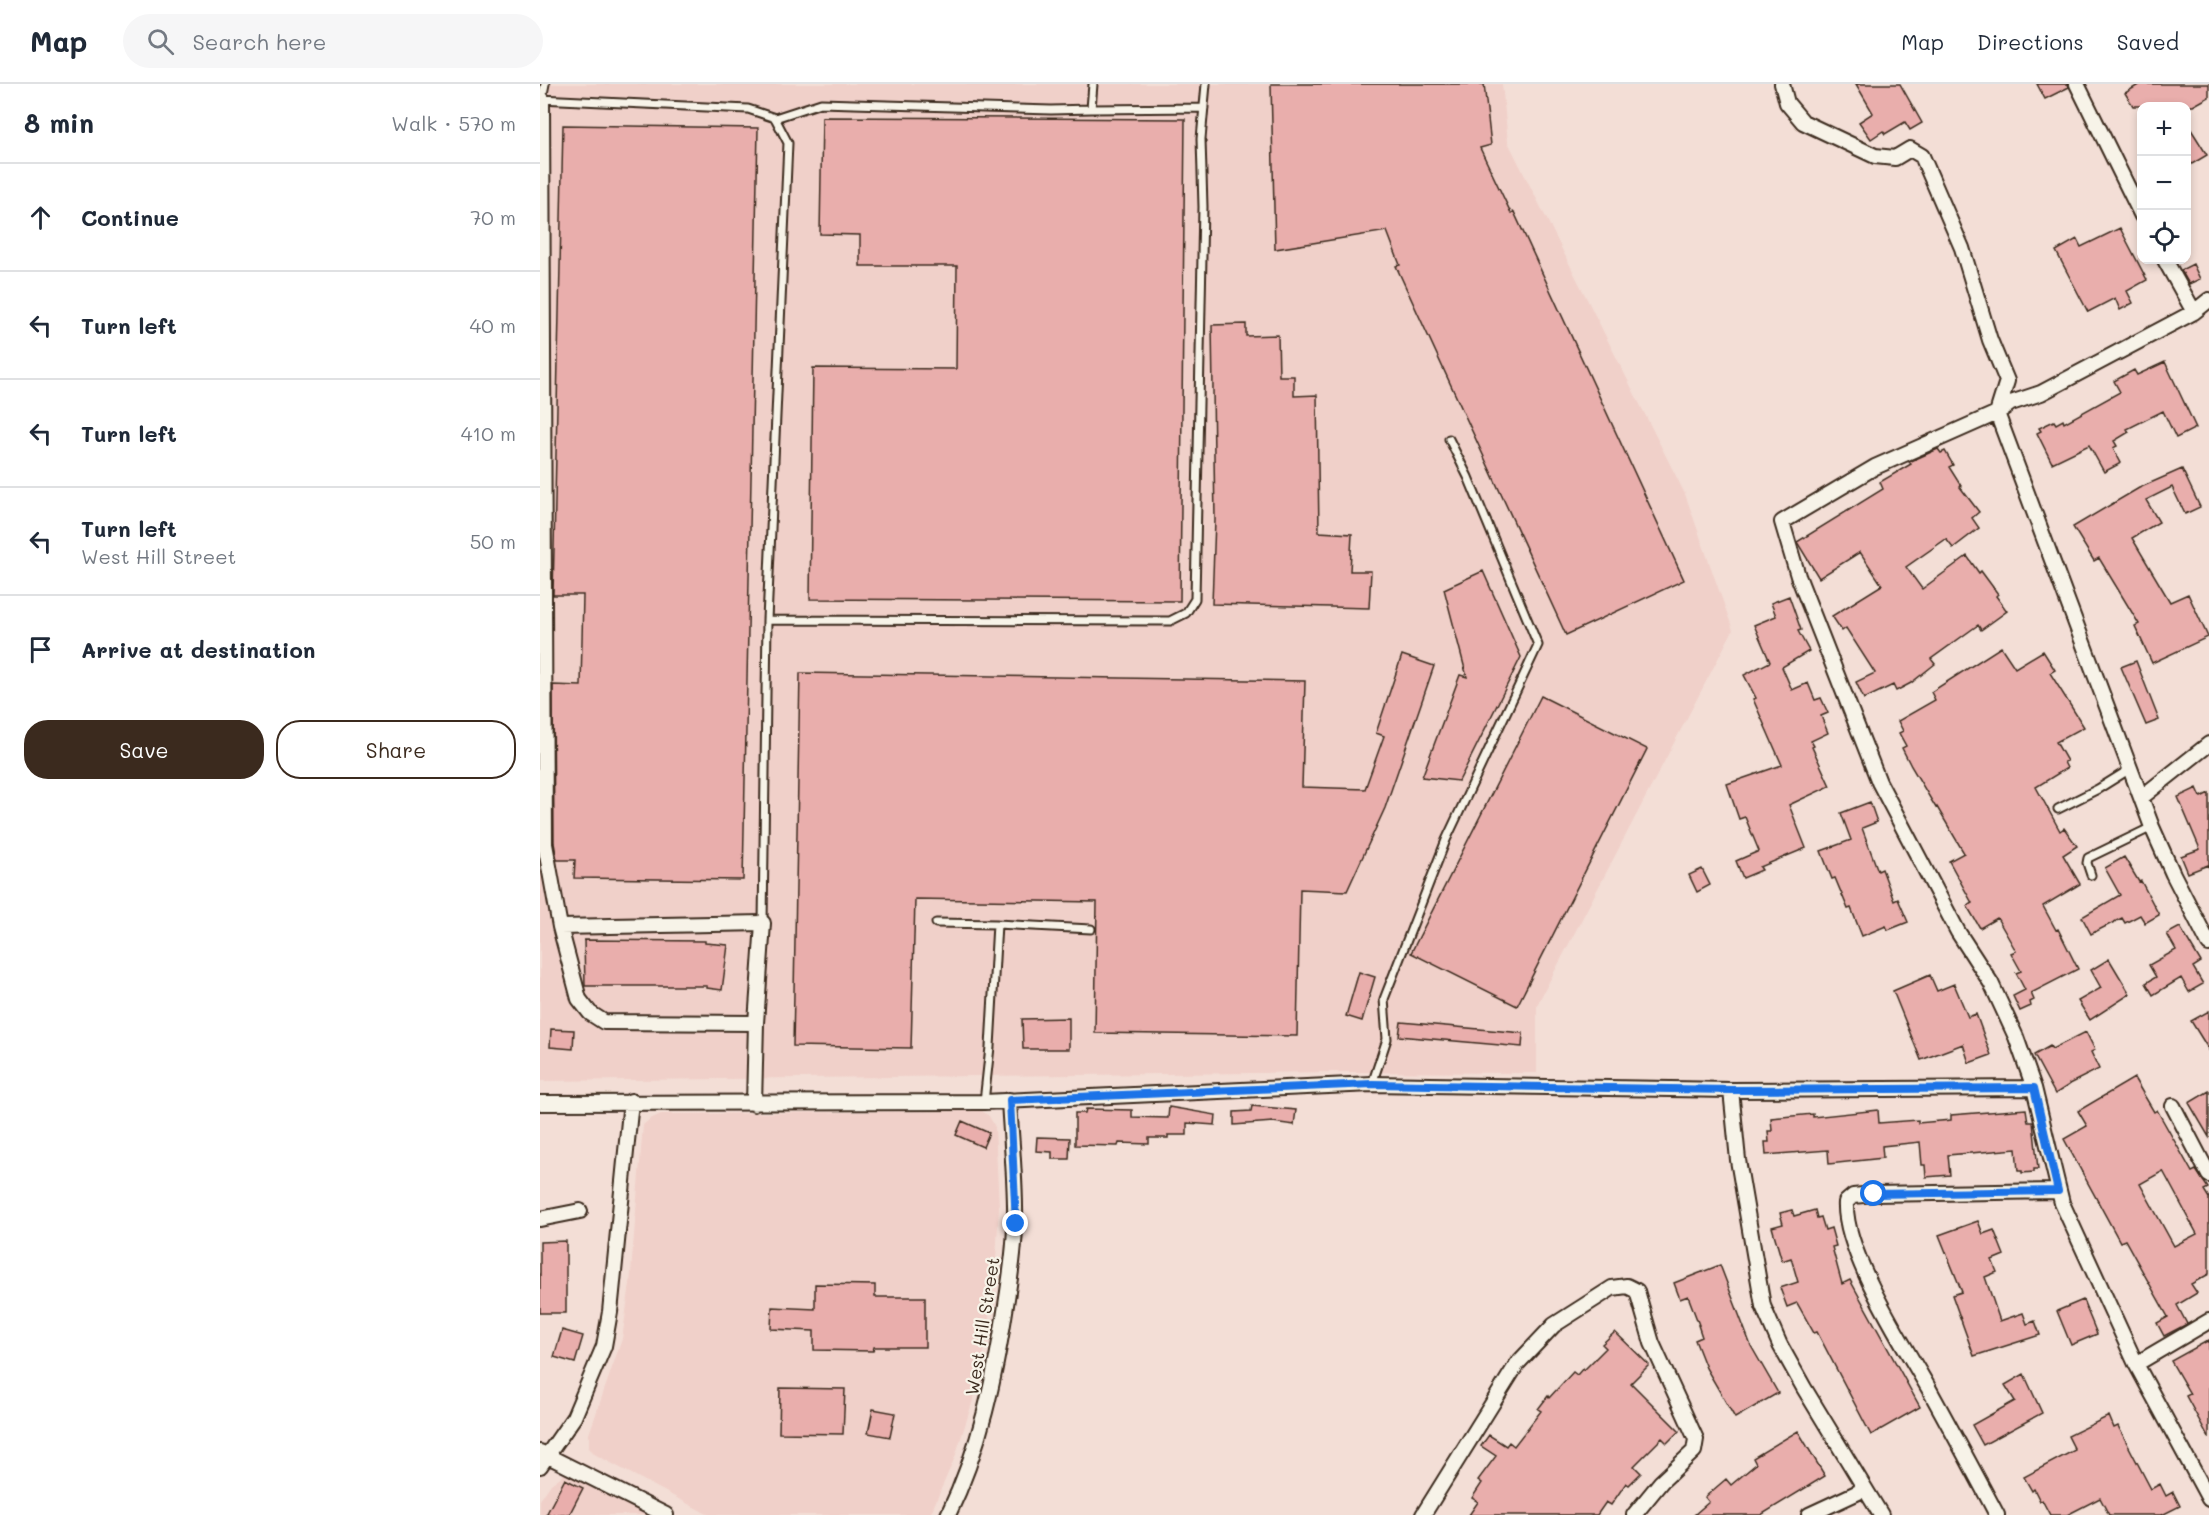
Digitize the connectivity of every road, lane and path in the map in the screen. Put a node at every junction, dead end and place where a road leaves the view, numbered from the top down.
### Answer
1 (545, 84) edge
2 (1093, 84) edge
3 (1206, 84) edge
4 (1782, 84) edge
5 (2077, 84) edge
6 (541, 99) edge
7 (1204, 108) junction
8 (1091, 109) junction
9 (775, 118) junction
10 (2139, 210) edge
11 (2167, 264) edge
12 (2209, 300) edge
13 (2194, 312) junction
14 (1997, 413) junction
15 (1449, 439) dead end
16 (768, 620) junction
17 (2209, 744) edge
18 (2130, 769) junction
19 (2142, 797) junction
20 (2058, 809) dead end
21 (2152, 827) junction
22 (2091, 875) dead end
23 (763, 923) junction
24 (936, 924) dead end
25 (998, 924) junction
26 (560, 927) junction
27 (1091, 929) dead end
28 (2209, 944) edge
29 (756, 1023) junction
30 (1372, 1084) junction
31 (2034, 1088) junction
32 (1731, 1090) junction
33 (1010, 1100) junction
34 (631, 1101) junction
35 (984, 1102) junction
36 (540, 1103) edge
37 (754, 1104) junction
38 (2173, 1106) dead end
39 (2209, 1175) edge
40 (2058, 1191) junction
41 (580, 1211) dead end
42 (540, 1219) edge
43 (2209, 1321) edge
44 (2136, 1364) junction
45 (542, 1458) edge
46 (1864, 1489) junction
47 (2209, 1499) edge
48 (666, 1515) edge
49 (948, 1515) edge
50 (1423, 1515) edge
51 (1634, 1515) edge
52 (1809, 1515) edge
53 (1881, 1515) edge
54 (1997, 1515) edge

1 - 6 lane
2 - 8 lane
3 - 7 lane
4 - 14 street
5 - 10 street
6 - 9 lane
6 - 26 street
7 - 8 lane
7 - 16 lane
8 - 9 lane
9 - 16 lane
11 - 13 street
12 - 13 street
13 - 14 street
14 - 18 street
14 - 31 street
15 - 30 lane
16 - 23 lane
17 - 19 street
18 - 19 street
18 - 20 lane
19 - 21 street
21 - 22 lane
21 - 28 street
23 - 26 street
23 - 29 street
24 - 25 lane
25 - 27 lane
25 - 35 lane
26 - 29 street
29 - 37 street
30 - 32 street
30 - 33 street
31 - 32 street
31 - 40 street
32 - 46 street
33 - 35 street
33 - 49 street, West Hill Street
34 - 36 street
34 - 37 street
34 - 45 street
35 - 37 street
38 - 39 street
40 - 44 street
40 - 54 street
41 - 42 street
43 - 44 street
44 - 47 street
45 - 48 street
46 - 52 street
46 - 53 street
50 - 51 street

